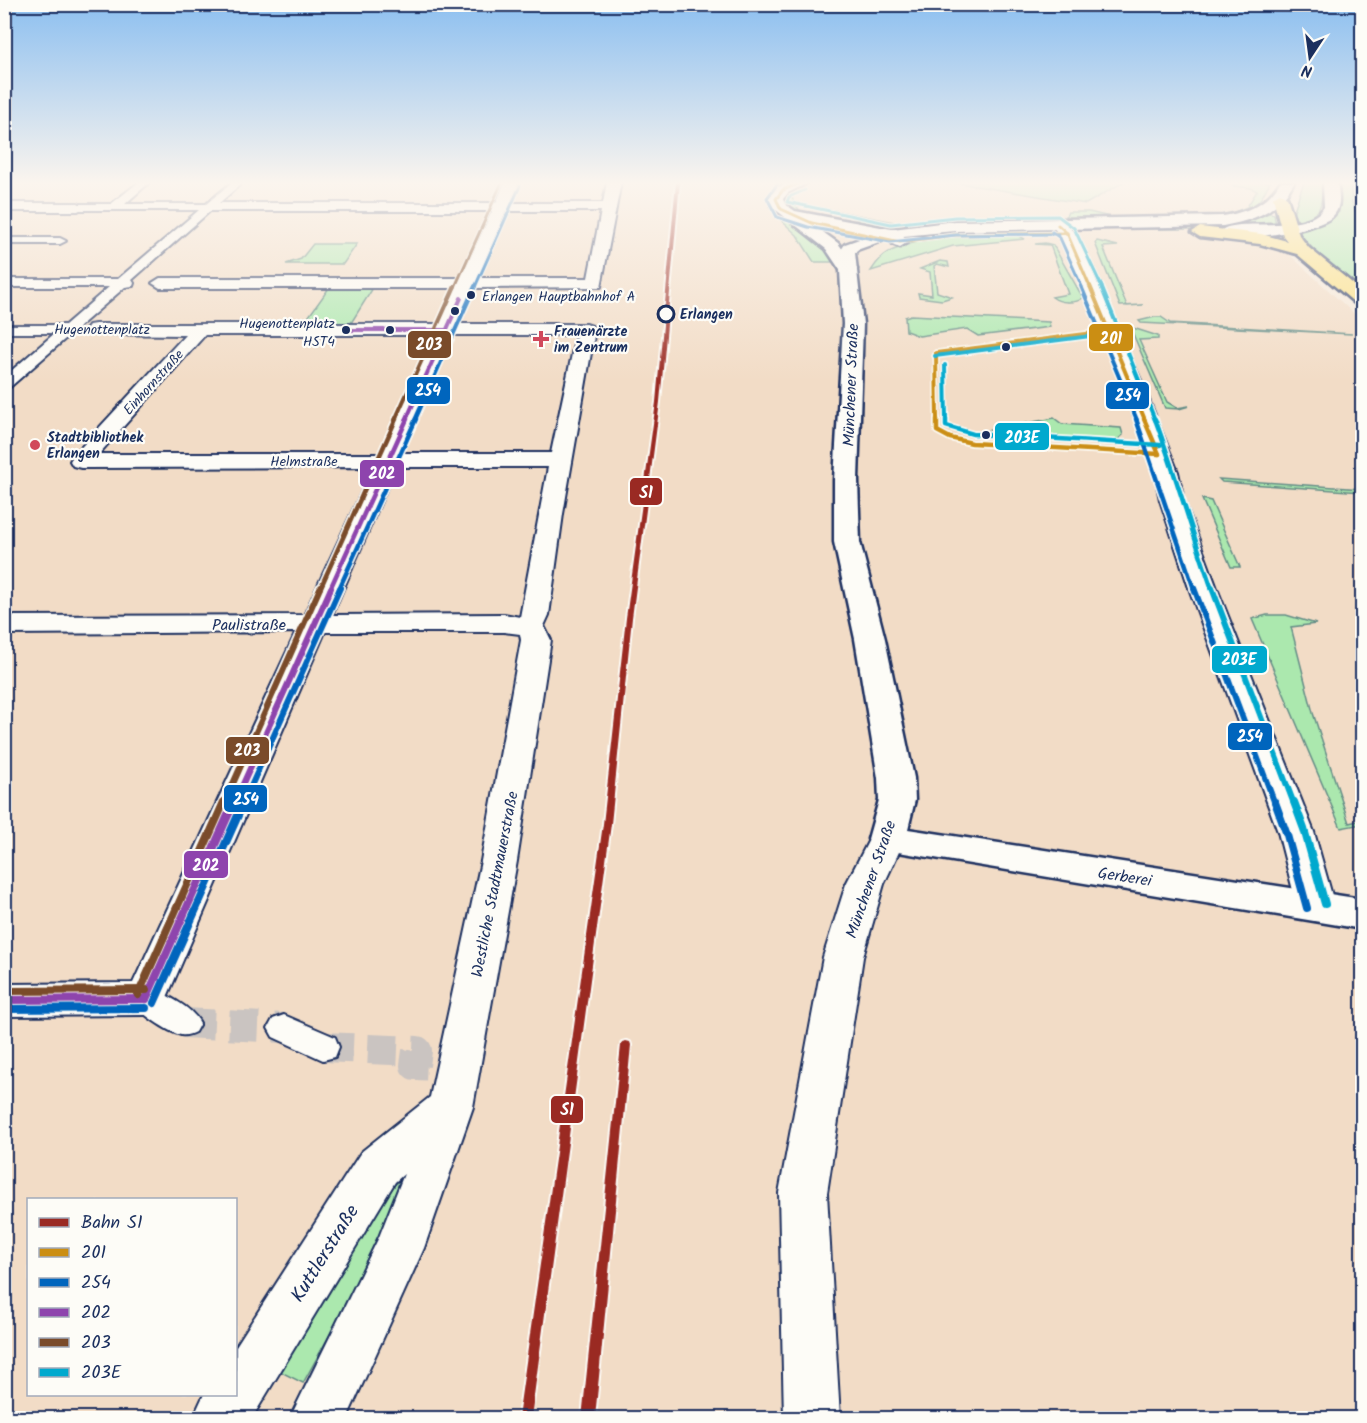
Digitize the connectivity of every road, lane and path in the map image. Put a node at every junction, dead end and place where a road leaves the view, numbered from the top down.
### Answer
1 (162, 248) edge
2 (483, 248) edge
3 (601, 248) edge
4 (834, 248) edge
5 (850, 248) edge
6 (875, 248) edge
7 (1072, 248) edge
8 (1294, 248) edge
9 (1301, 248) edge
10 (1303, 251) junction
11 (848, 270) junction
12 (4, 283) edge
13 (122, 283) junction
14 (139, 283) dead end
15 (160, 283) dead end
16 (468, 283) junction
17 (1362, 300) edge
18 (4, 329) edge
19 (68, 329) junction
20 (95, 329) joint
21 (200, 329) junction
22 (447, 330) junction
23 (586, 330) joint
24 (4, 385) edge
25 (563, 460) junction
26 (81, 461) joint
27 (388, 461) junction
28 (299, 623) junction
29 (4, 625) edge
30 (529, 627) junction
31 (886, 839) junction
32 (1316, 906) junction
33 (1362, 914) edge
34 (146, 999) junction
35 (4, 1000) edge
36 (184, 1023) tunnel mouth
37 (284, 1028) tunnel mouth
38 (323, 1047) tunnel mouth
39 (450, 1107) junction
40 (237, 1393) edge
41 (235, 1396) edge
42 (221, 1419) edge
43 (318, 1419) edge
44 (812, 1419) edge

1 - 13 street
2 - 16 street
3 - 16 street
4 - 11 main road
5 - 11 main road, Münchener Straße
6 - 11 main road, Münchener Straße
7 - 32 street
8 - 10 highway
9 - 10 highway
10 - 17 highway
11 - 31 main road, Münchener Straße
12 - 13 street
13 - 14 street
13 - 19 street
15 - 16 street
16 - 22 street
18 - 19 street, Hugenottenplatz
19 - 20 street, Hugenottenplatz
19 - 24 street
20 - 21 street, Hugenottenplatz
21 - 22 street, Hugenottenplatz
21 - 26 street, Einhornstraße
22 - 23 street, Hugenottenplatz
22 - 27 street
23 - 25 street, Westliche Stadtmauerstraße
25 - 27 street, Helmstraße
25 - 30 street, Westliche Stadtmauerstraße
26 - 27 street, Helmstraße
27 - 28 street
28 - 29 street, Paulistraße
28 - 30 street, Paulistraße
28 - 34 street
30 - 39 street, Westliche Stadtmauerstraße
31 - 32 main road, Gerberei
31 - 44 street, Münchener Straße
32 - 33 main road, Gerberei
34 - 35 street
34 - 36 street
37 - 38 street
39 - 40 street, Kuttlerstraße
39 - 43 street, Westliche Stadtmauerstraße
41 - 42 street, Kuttlerstraße

